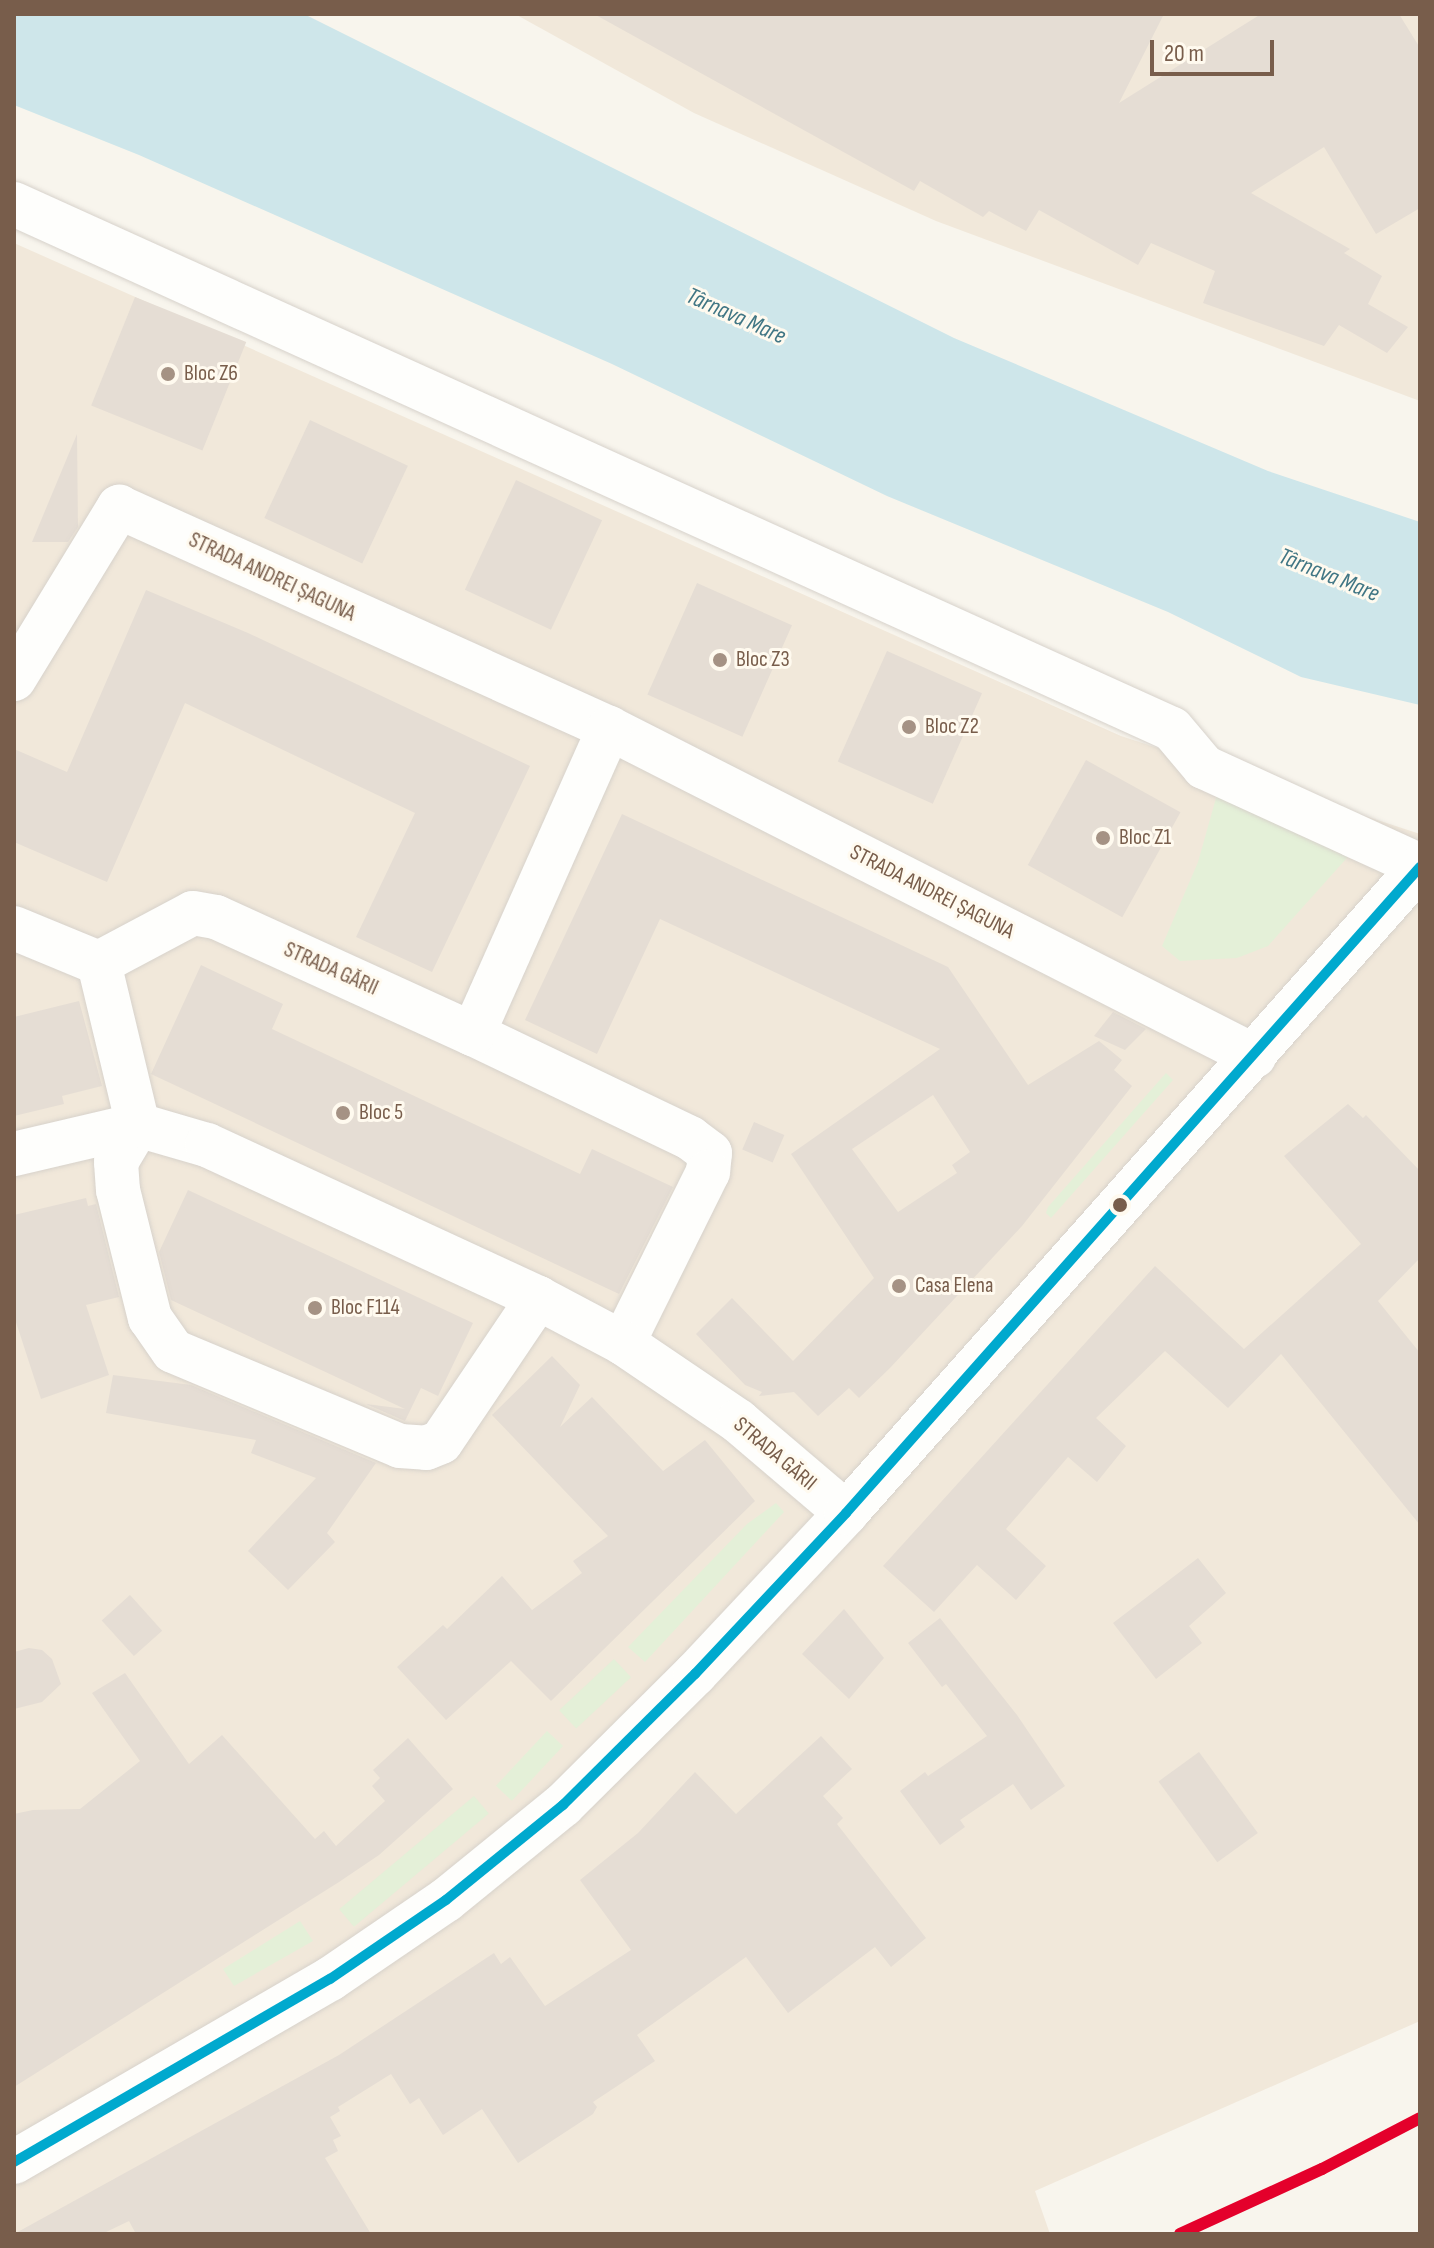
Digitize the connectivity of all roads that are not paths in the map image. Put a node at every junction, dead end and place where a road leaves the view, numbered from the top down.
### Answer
1 (14, 204) edge
2 (14, 679) edge
3 (609, 728) junction
4 (1420, 866) edge
5 (14, 928) edge
6 (99, 963) junction
7 (473, 1034) junction
8 (1254, 1056) junction
9 (138, 1125) junction
10 (14, 1154) edge
11 (538, 1298) junction
12 (623, 1343) junction
13 (846, 1513) junction
14 (14, 2162) edge

1 - 4 street
2 - 3 street, STRADA ANDREI ȘAGUNA
3 - 7 street
3 - 8 street, STRADA ANDREI ȘAGUNA
4 - 8 street
5 - 6 street
6 - 7 street, STRADA GĂRII
6 - 9 street
7 - 12 street, STRADA GĂRII
8 - 13 street
9 - 10 street, STRADA GĂRII
9 - 11 street, STRADA GĂRII
9 - 11 street
11 - 12 street, STRADA GĂRII
12 - 13 street, STRADA GĂRII
13 - 14 street

